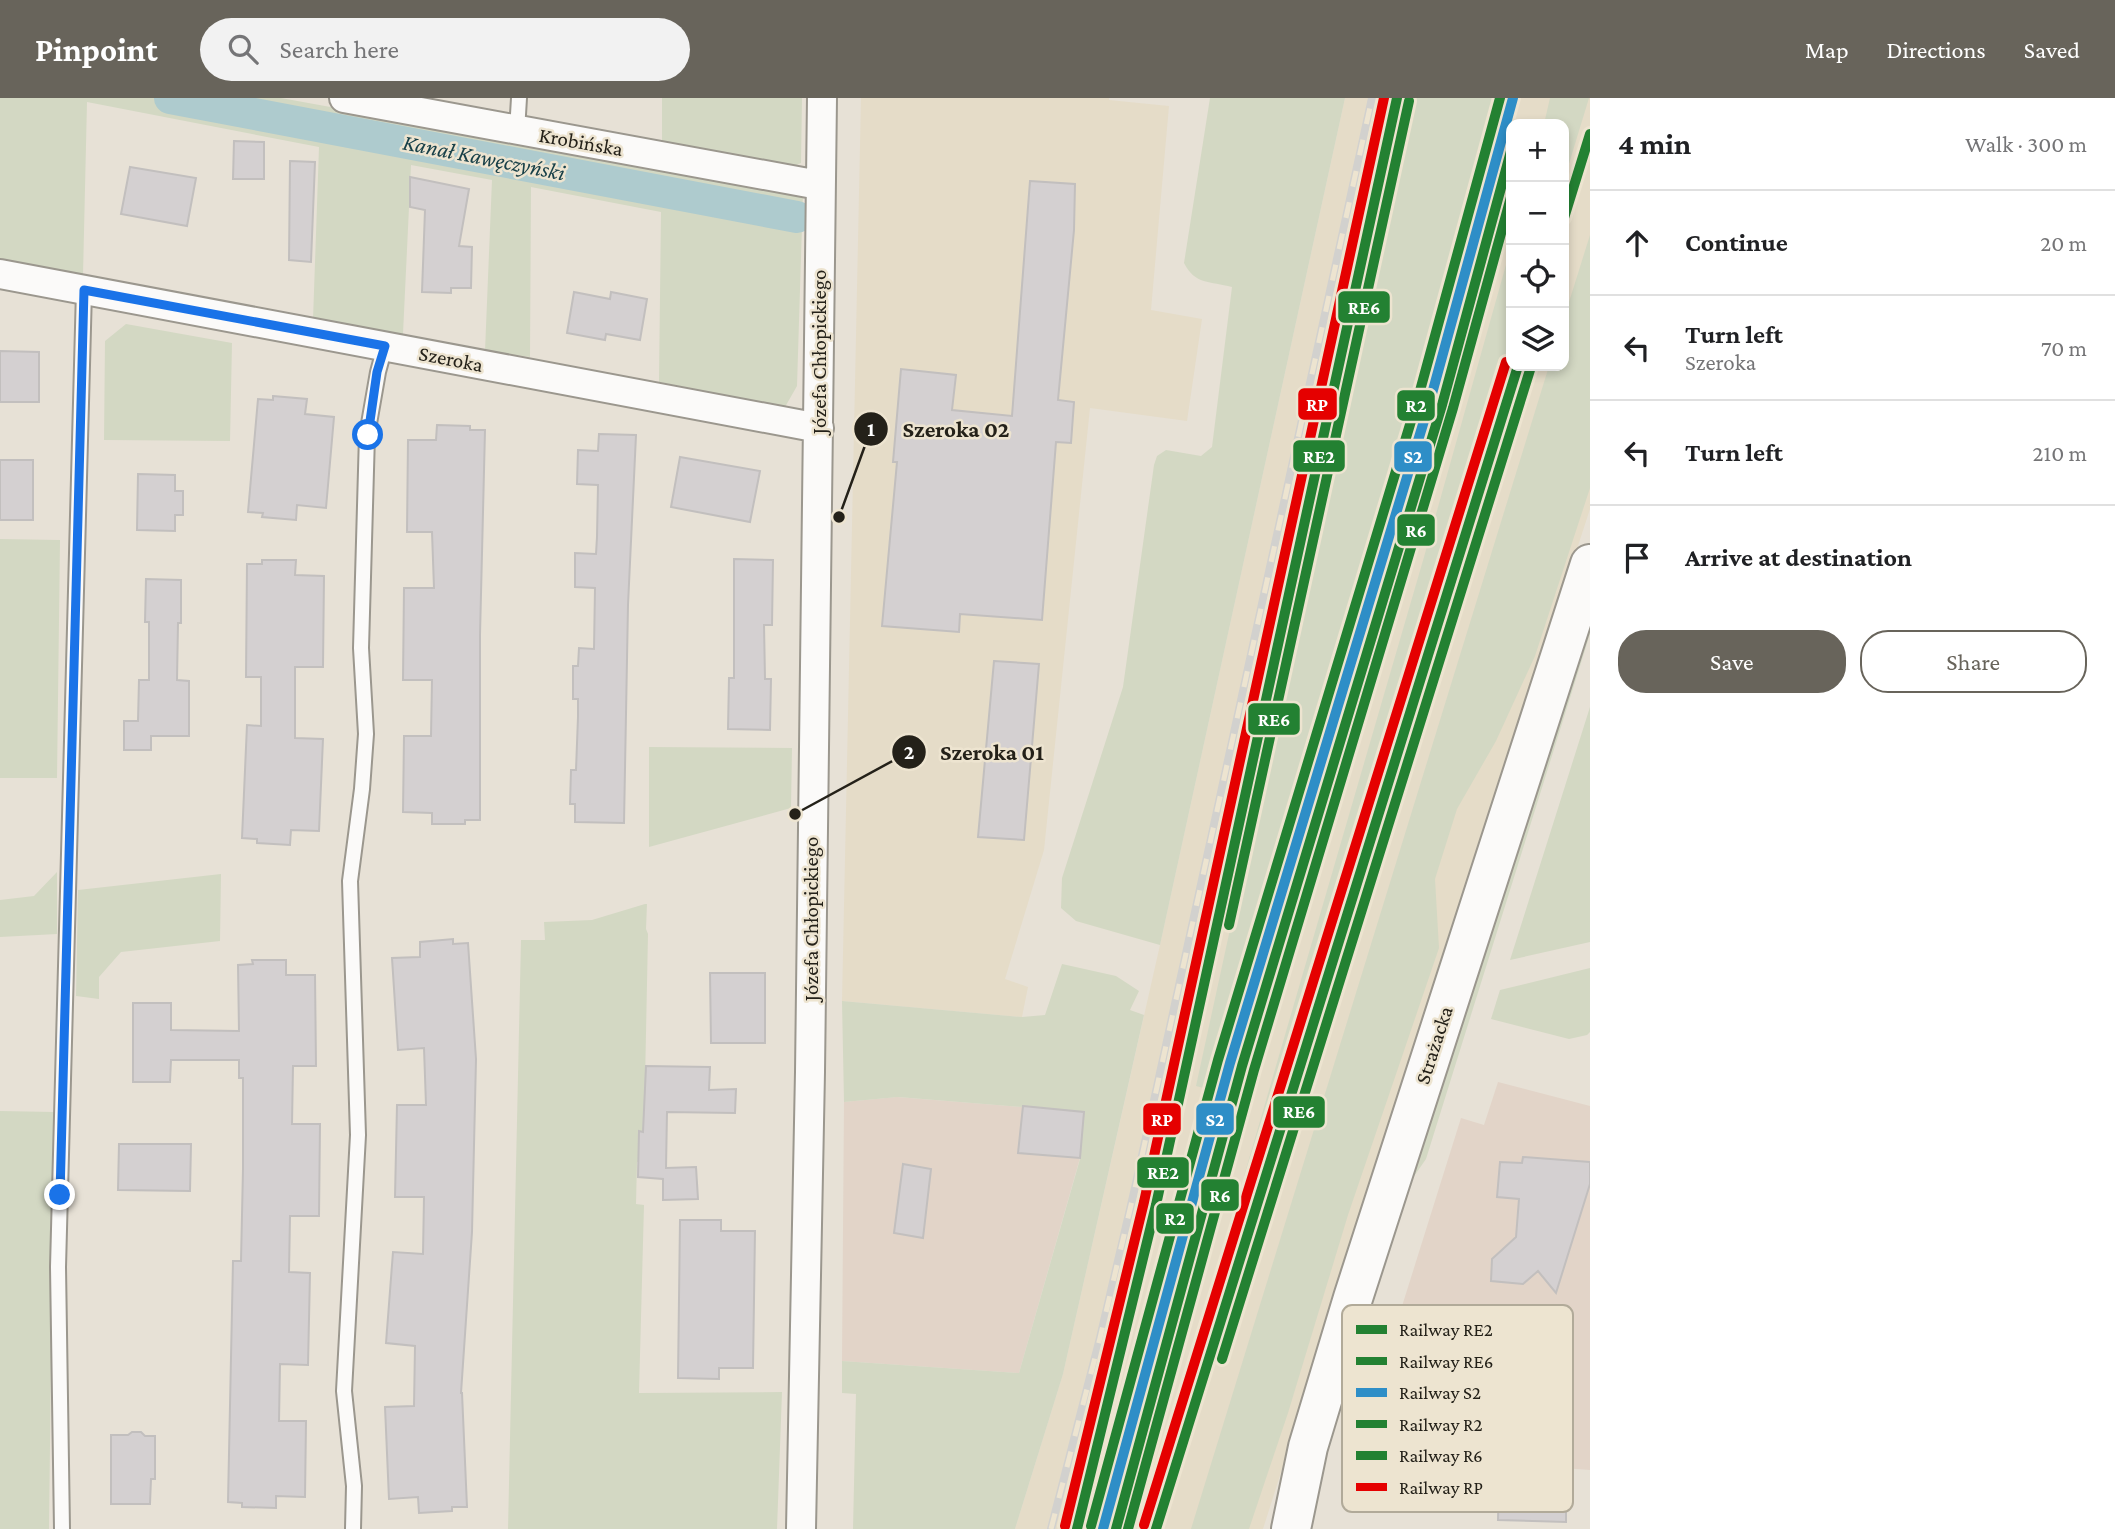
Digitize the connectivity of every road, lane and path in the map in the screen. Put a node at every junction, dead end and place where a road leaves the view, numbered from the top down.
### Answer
1 (344, 98) edge
2 (519, 98) edge
3 (822, 98) edge
4 (517, 131) junction
5 (820, 185) junction
6 (0, 274) edge
7 (84, 290) junction
8 (385, 346) junction
9 (819, 428) junction
10 (1590, 564) edge
11 (1351, 1305) edge
12 (1342, 1334) edge
13 (62, 1529) edge
14 (353, 1529) edge
15 (801, 1529) edge
16 (1291, 1529) edge

1 - 4 street, Krobińska
2 - 4 lane
3 - 5 street, Józefa Chłopickiego
4 - 5 street, Krobińska
5 - 9 street, Józefa Chłopickiego
6 - 7 street, Szeroka
7 - 8 street, Szeroka
7 - 13 lane
8 - 9 street, Szeroka
8 - 14 lane
9 - 15 street, Józefa Chłopickiego
10 - 11 main road, Strażacka
12 - 16 main road, Strażacka

